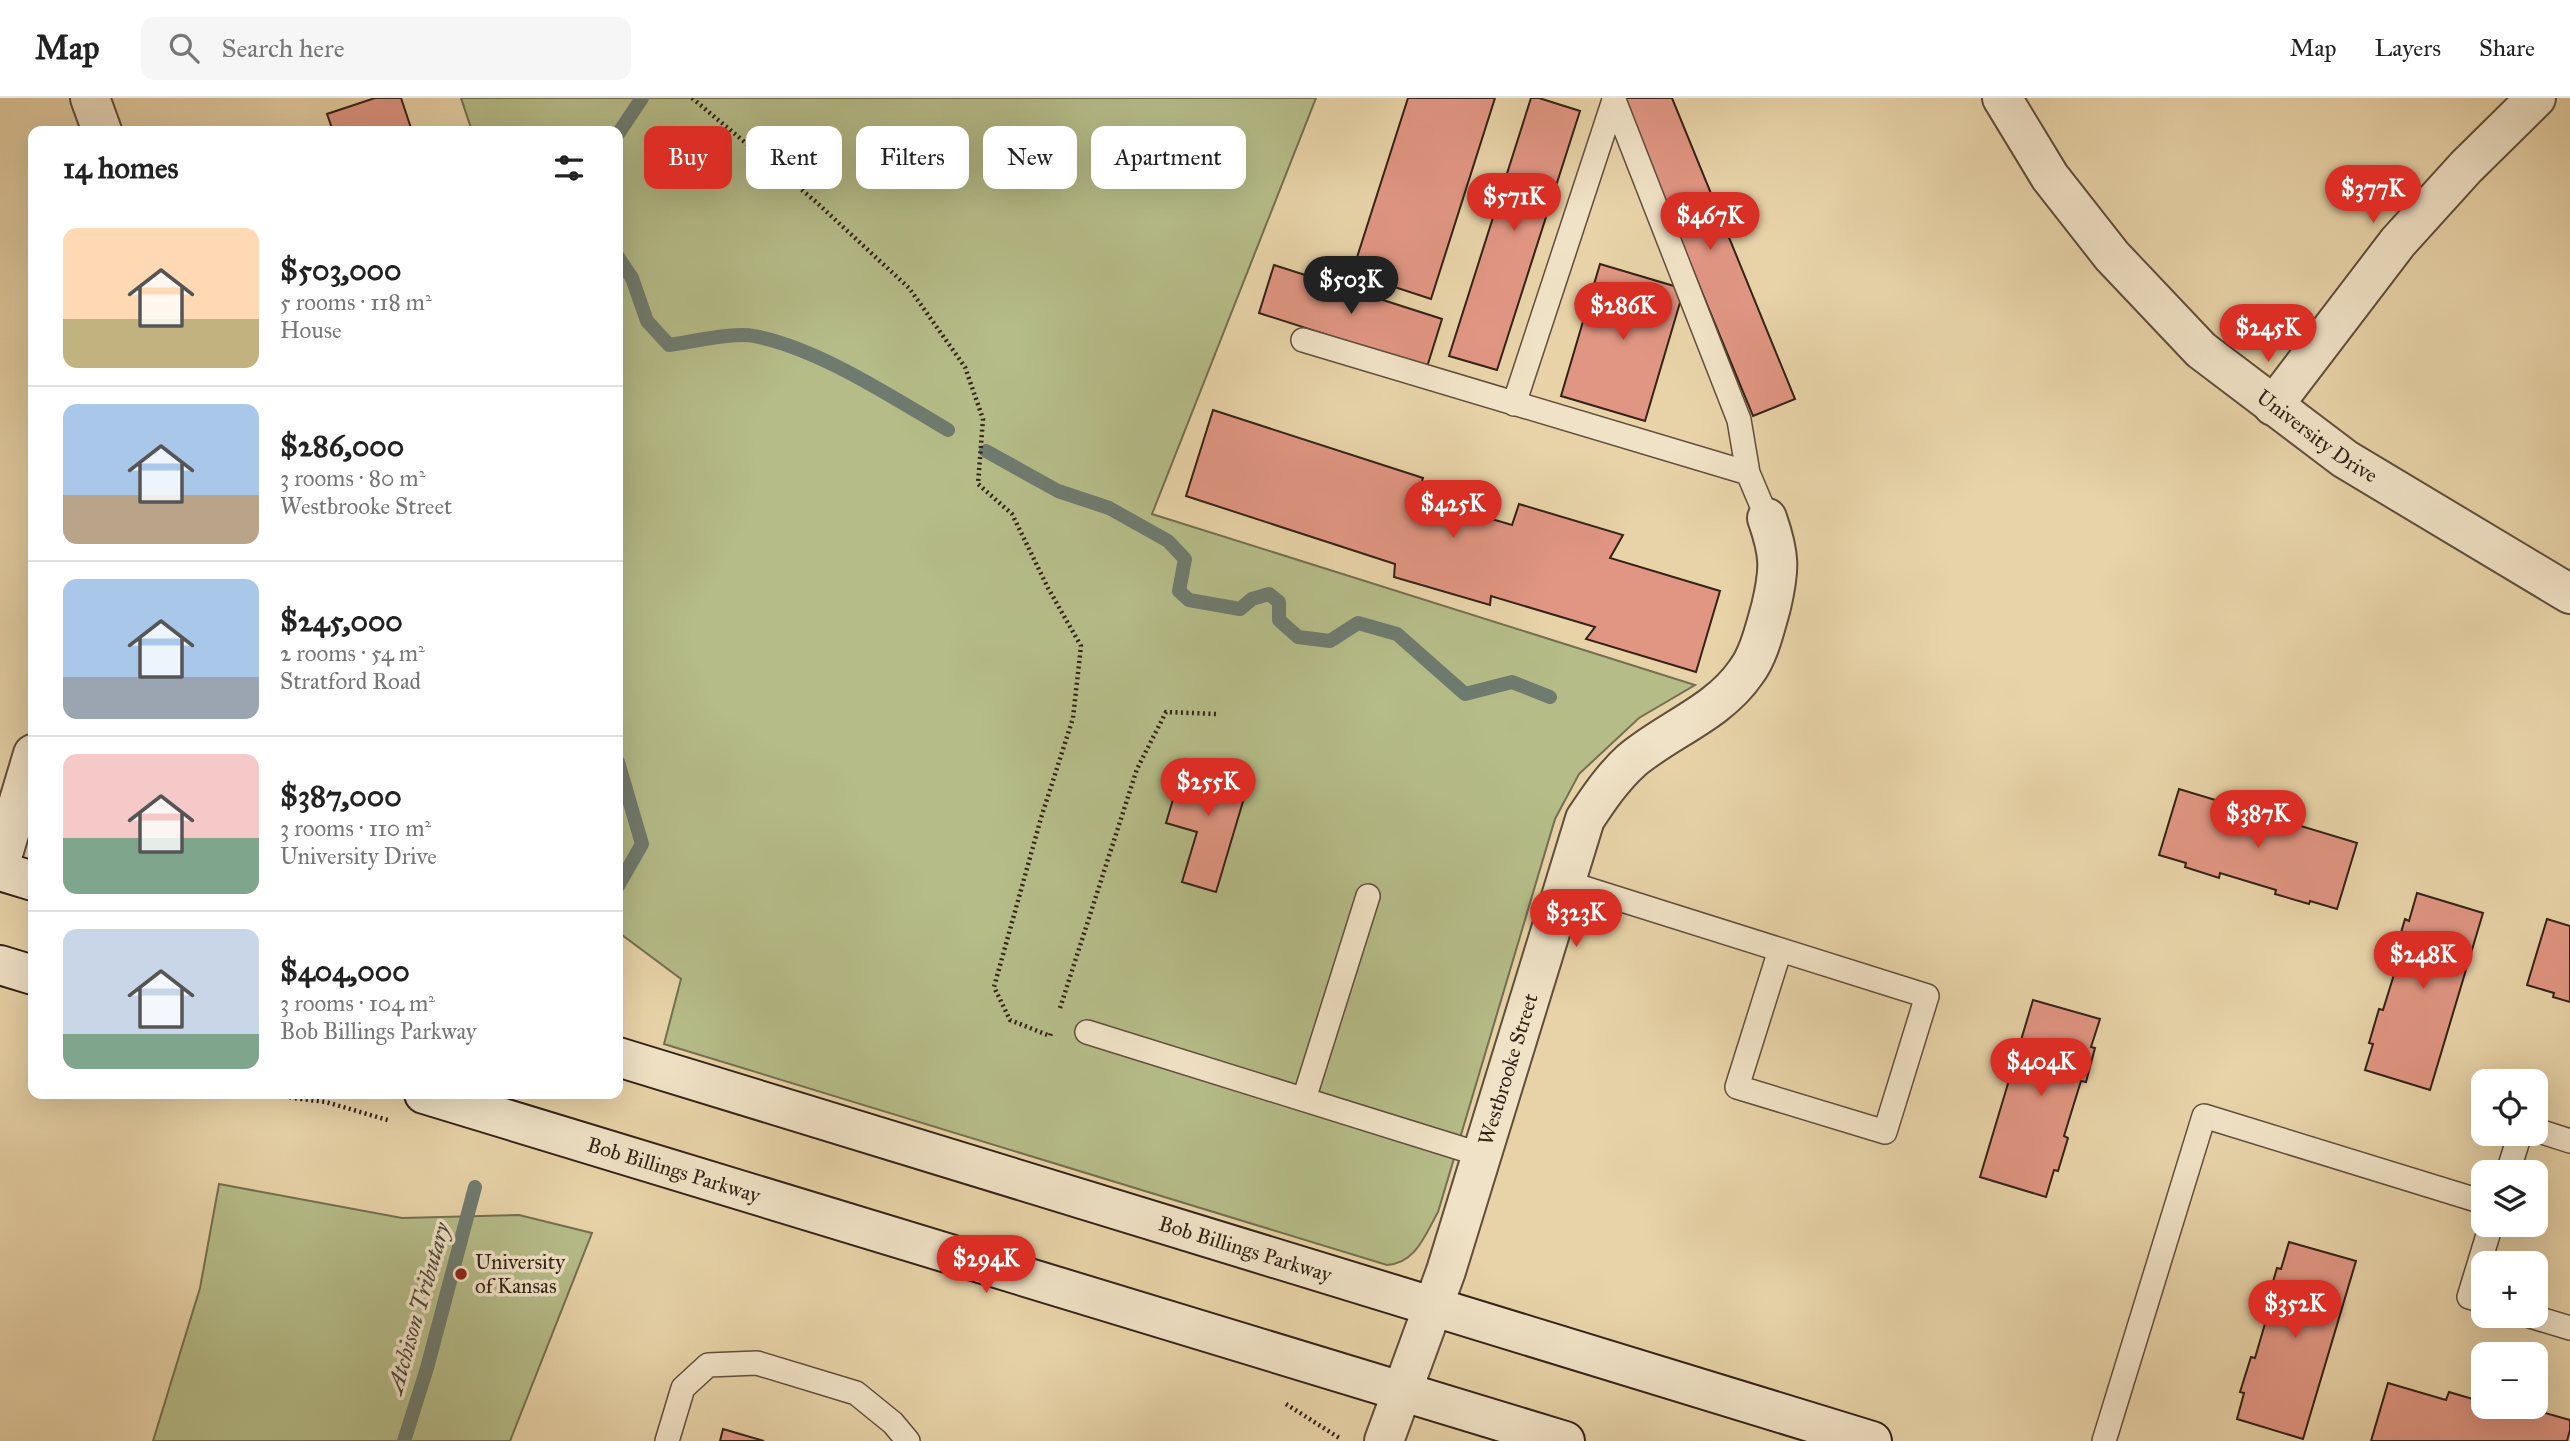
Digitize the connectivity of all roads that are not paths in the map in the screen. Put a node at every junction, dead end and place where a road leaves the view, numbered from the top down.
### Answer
1 (90, 98) edge
2 (2002, 98) edge
3 (2536, 98) edge
4 (100, 126) edge
5 (1303, 340) dead end
6 (1514, 404) junction
7 (2273, 406) junction
8 (1748, 473) junction
9 (1767, 518) joint
10 (2570, 594) edge
11 (28, 771) edge
12 (0, 864) edge
13 (0, 871) edge
14 (28, 879) edge
15 (1565, 882) junction
16 (1368, 896) dead end
17 (1780, 950) junction
18 (0, 965) edge
19 (28, 973) edge
20 (1087, 1032) dead end
21 (623, 1059) edge
22 (441, 1099) edge
23 (1304, 1099) junction
24 (2548, 1134) edge
25 (2570, 1141) edge
26 (1482, 1155) junction
27 (2471, 1198) edge
28 (1433, 1307) junction
29 (2548, 1321) edge
30 (2570, 1328) edge
31 (1403, 1390) junction
32 (667, 1441) edge
33 (908, 1441) edge
34 (1384, 1441) edge
35 (1565, 1441) edge
36 (1872, 1441) edge
37 (2104, 1441) edge

1 - 4 main road
2 - 7 main road, University Drive
3 - 7 main road
5 - 6 lane
6 - 8 lane
6 - 8 lane
7 - 10 main road, University Drive
8 - 9 lane
9 - 15 main road, Westbrooke Street
11 - 12 main road
13 - 14 main road
15 - 17 lane
15 - 26 main road, Westbrooke Street
16 - 23 lane
17 - 17 lane
18 - 19 main road
20 - 23 lane
21 - 28 main road, Bob Billings Parkway
22 - 31 main road, Bob Billings Parkway
23 - 26 lane
24 - 25 lane
26 - 28 main road, Westbrooke Street
27 - 37 lane
28 - 31 main road, Westbrooke Street
28 - 36 main road, Bob Billings Parkway
29 - 30 lane
31 - 34 main road, Westbrooke Street
31 - 35 main road, Bob Billings Parkway
32 - 33 lane

